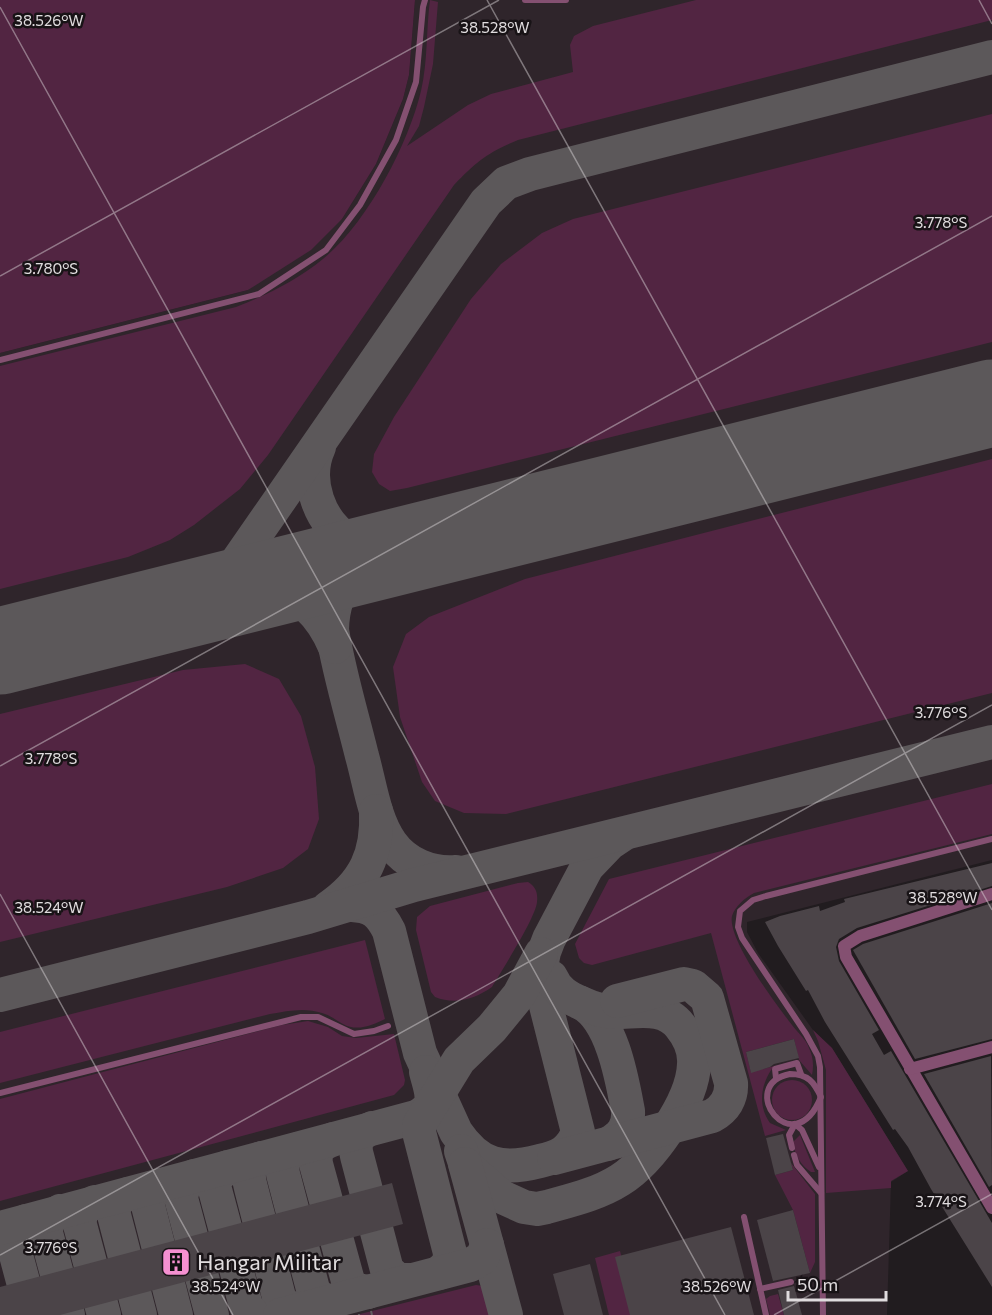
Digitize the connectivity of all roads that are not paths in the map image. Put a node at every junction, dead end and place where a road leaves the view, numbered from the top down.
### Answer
1 (425, 0) edge
2 (525, 0) edge
3 (566, 0) edge
4 (0, 360) edge
5 (992, 839) edge
6 (992, 894) edge
7 (388, 1026) dead end
8 (992, 1047) edge
9 (910, 1069) junction
10 (801, 1074) junction
11 (776, 1078) junction
12 (0, 1093) edge
13 (821, 1097) junction
14 (795, 1124) junction
15 (820, 1170) junction
16 (821, 1193) junction
17 (991, 1205) edge
18 (744, 1217) dead end
19 (791, 1282) dead end
20 (760, 1289) junction
21 (766, 1315) edge
22 (823, 1315) edge

1 - 4 lane
2 - 3 lane
5 - 13 lane
6 - 9 street
7 - 12 lane
8 - 9 street
9 - 17 street
10 - 11 lane
10 - 11 lane
10 - 13 lane
11 - 14 lane
13 - 14 lane
13 - 15 lane
14 - 15 lane
14 - 16 lane
15 - 16 lane
16 - 22 lane
18 - 20 lane
19 - 20 lane
20 - 21 lane

